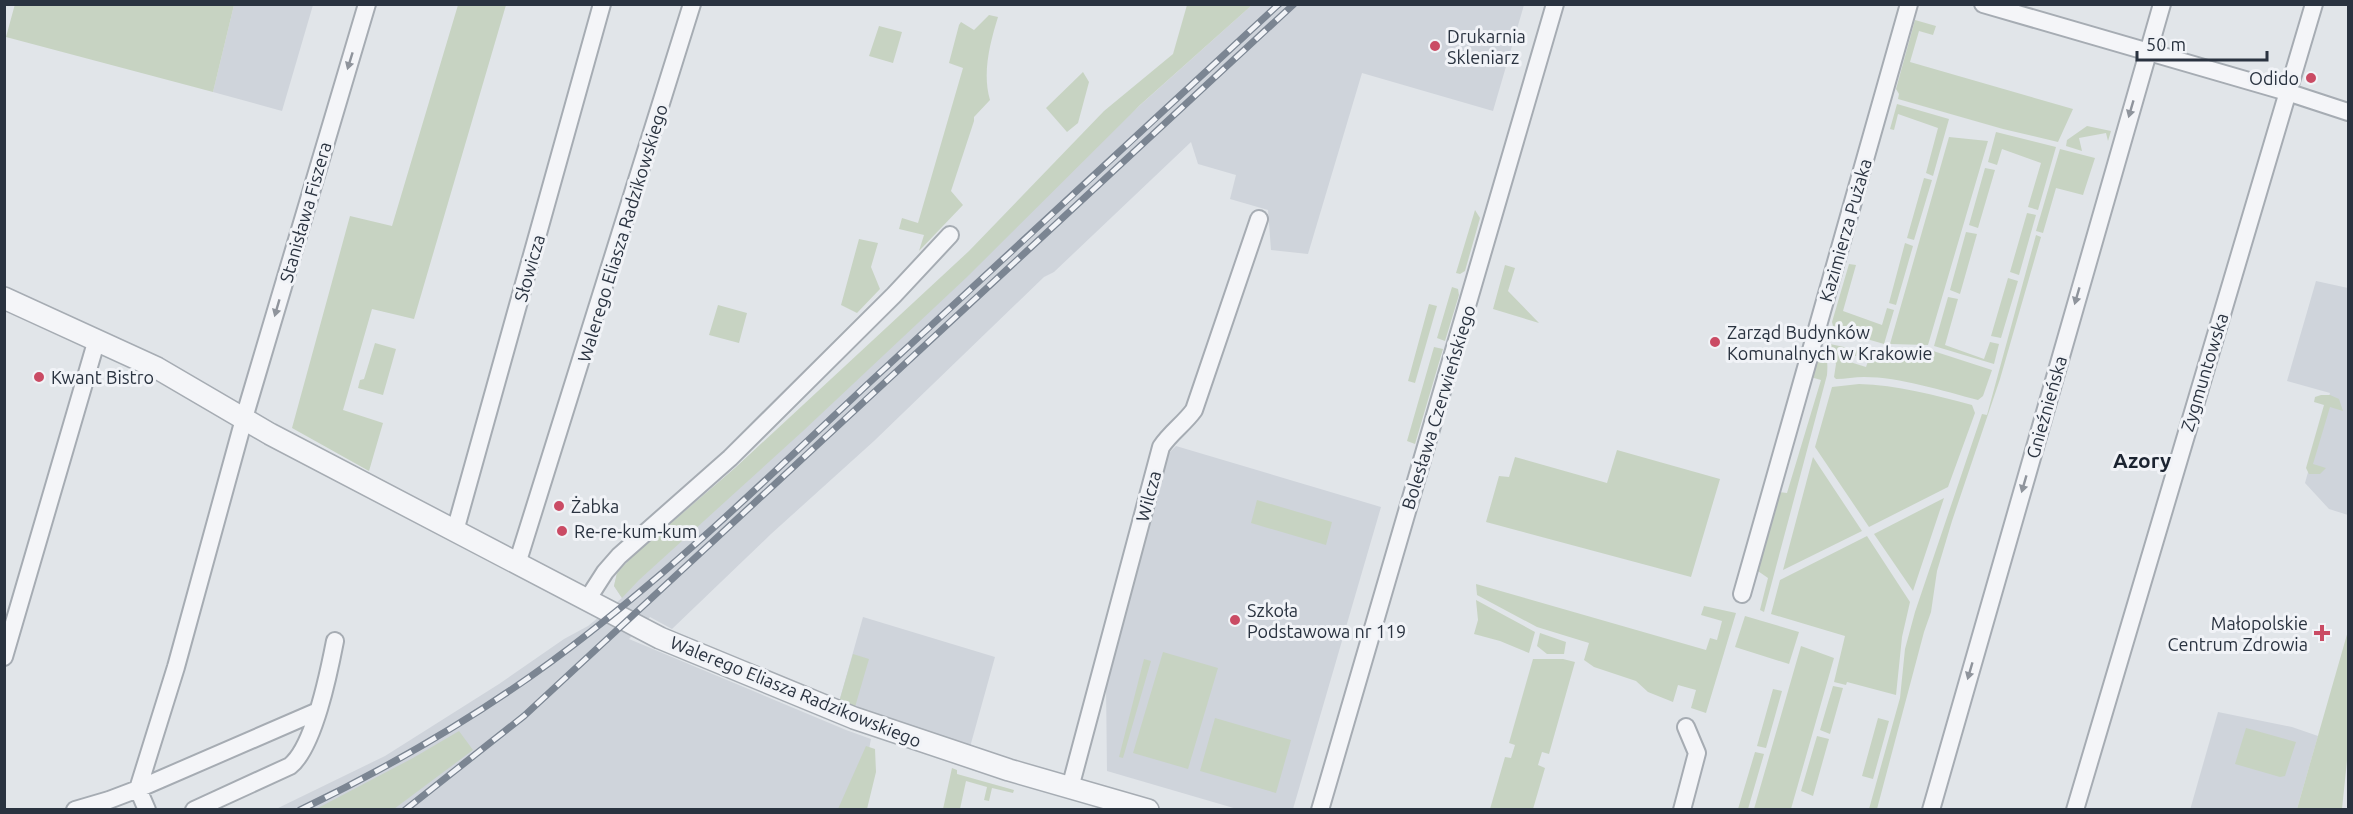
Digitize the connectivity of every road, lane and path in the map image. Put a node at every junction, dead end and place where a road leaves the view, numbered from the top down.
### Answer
1 (367, 4) edge
2 (602, 4) edge
3 (692, 4) edge
4 (1555, 4) edge
5 (1909, 4) edge
6 (1983, 4) edge
7 (2162, 4) edge
8 (2314, 4) edge
9 (2147, 52) junction
10 (2287, 92) junction
11 (2349, 112) edge
12 (1259, 219) dead end
13 (950, 235) dead end
14 (4, 298) edge
15 (97, 339) junction
16 (244, 419) junction
17 (455, 531) junction
18 (517, 564) junction
19 (1742, 594) dead end
20 (587, 600) junction
21 (335, 641) dead end
22 (4, 657) edge
23 (318, 711) junction
24 (1686, 728) dead end
25 (1070, 788) junction
26 (138, 789) junction
27 (75, 810) edge
28 (147, 810) edge
29 (194, 810) edge
30 (1148, 810) edge
31 (1320, 810) edge
32 (1682, 810) edge
33 (1930, 810) edge
34 (2075, 810) edge

1 -> 16 street, Stanisława Fiszera
2 - 17 street, Słowicza
3 - 18 street, Walerego Eliasza Radzikowskiego
4 - 31 street, Bolesława Czerwieńskiego
5 - 19 street, Kazimierza Pużaka
6 - 9 street
7 - 9 street, Gnieźnieńska
8 - 10 street, Zygmuntowska
9 - 10 street
9 -> 33 street, Gnieźnieńska
10 - 11 street
10 - 34 street, Zygmuntowska
12 - 25 street, Wilcza
13 - 20 street
14 - 15 street, Walerego Eliasza Radzikowskiego
15 - 16 street, Walerego Eliasza Radzikowskiego
15 - 22 street
16 - 17 street, Walerego Eliasza Radzikowskiego
16 - 26 street, Stanisława Fiszera
17 - 18 street, Walerego Eliasza Radzikowskiego
18 - 20 street, Walerego Eliasza Radzikowskiego
20 - 25 street, Walerego Eliasza Radzikowskiego
21 - 23 street
23 - 26 street
23 - 29 street
24 - 32 street
25 - 30 street, Walerego Eliasza Radzikowskiego
26 - 27 street
26 - 28 street

